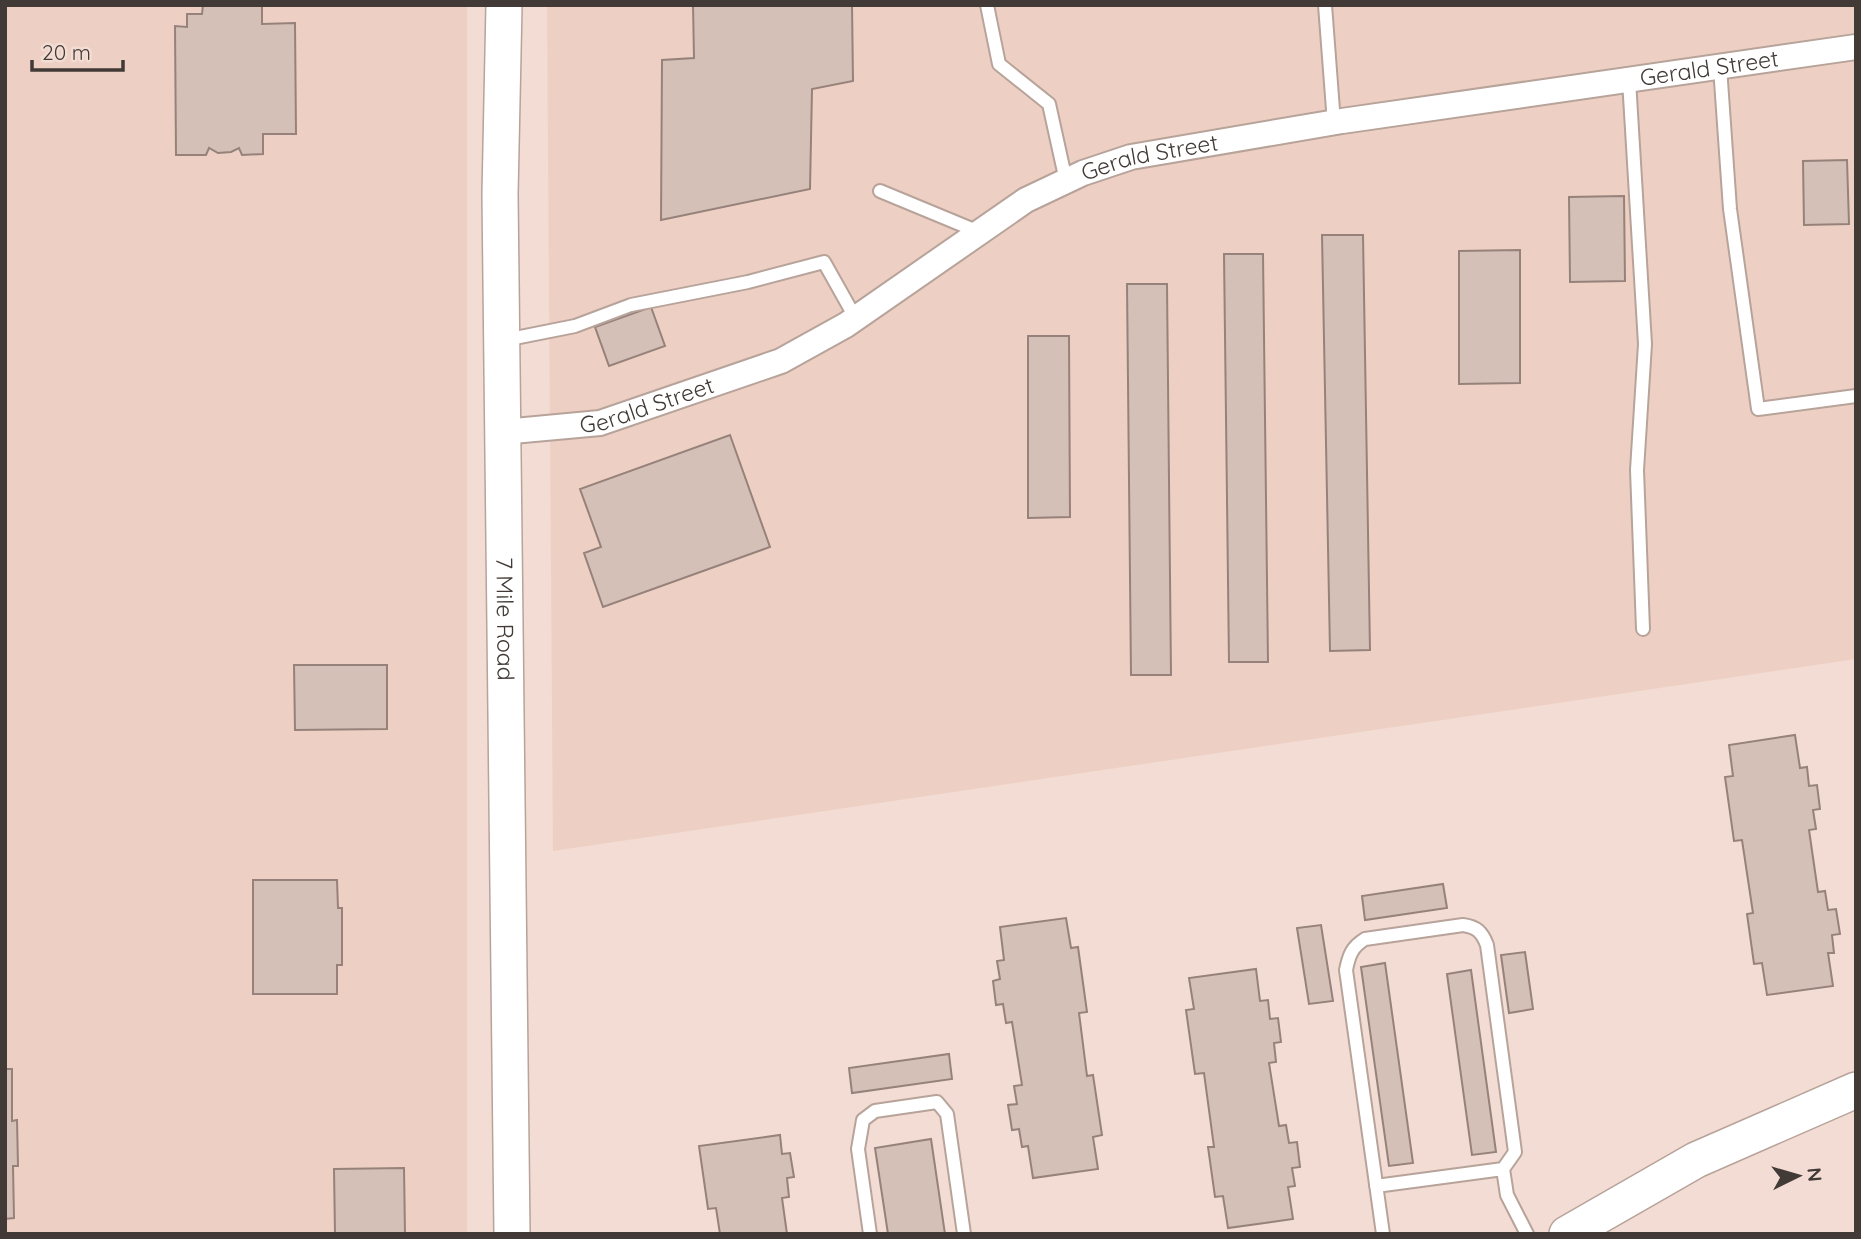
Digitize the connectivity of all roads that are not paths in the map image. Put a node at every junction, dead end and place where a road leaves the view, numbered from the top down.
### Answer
1 (504, 5) edge
2 (987, 5) edge
3 (1325, 5) edge
4 (1856, 47) edge
5 (1720, 66) junction
6 (1629, 80) junction
7 (1334, 123) junction
8 (1066, 181) junction
9 (880, 191) dead end
10 (979, 232) junction
11 (856, 318) junction
12 (502, 341) junction
13 (1856, 396) edge
14 (503, 432) junction
15 (1643, 629) dead end
16 (1856, 1090) edge
17 (1503, 1169) junction
18 (1376, 1186) junction
19 (512, 1234) edge
20 (870, 1234) edge
21 (964, 1234) edge
22 (1383, 1234) edge
23 (1527, 1234) edge
24 (1567, 1234) edge

1 - 12 street, 7 Mile Road
2 - 8 lane
3 - 7 lane
4 - 5 street, Gerald Street
5 - 6 street, Gerald Street
5 - 13 lane
6 - 7 street, Gerald Street
6 - 15 lane
7 - 8 street, Gerald Street
8 - 10 street, Gerald Street
9 - 10 lane
10 - 11 street, Gerald Street
11 - 12 lane
11 - 14 street, Gerald Street
12 - 14 street, 7 Mile Road
14 - 19 street, 7 Mile Road
16 - 24 street
17 - 18 lane
17 - 18 lane
17 - 23 lane
18 - 22 lane
20 - 21 lane

